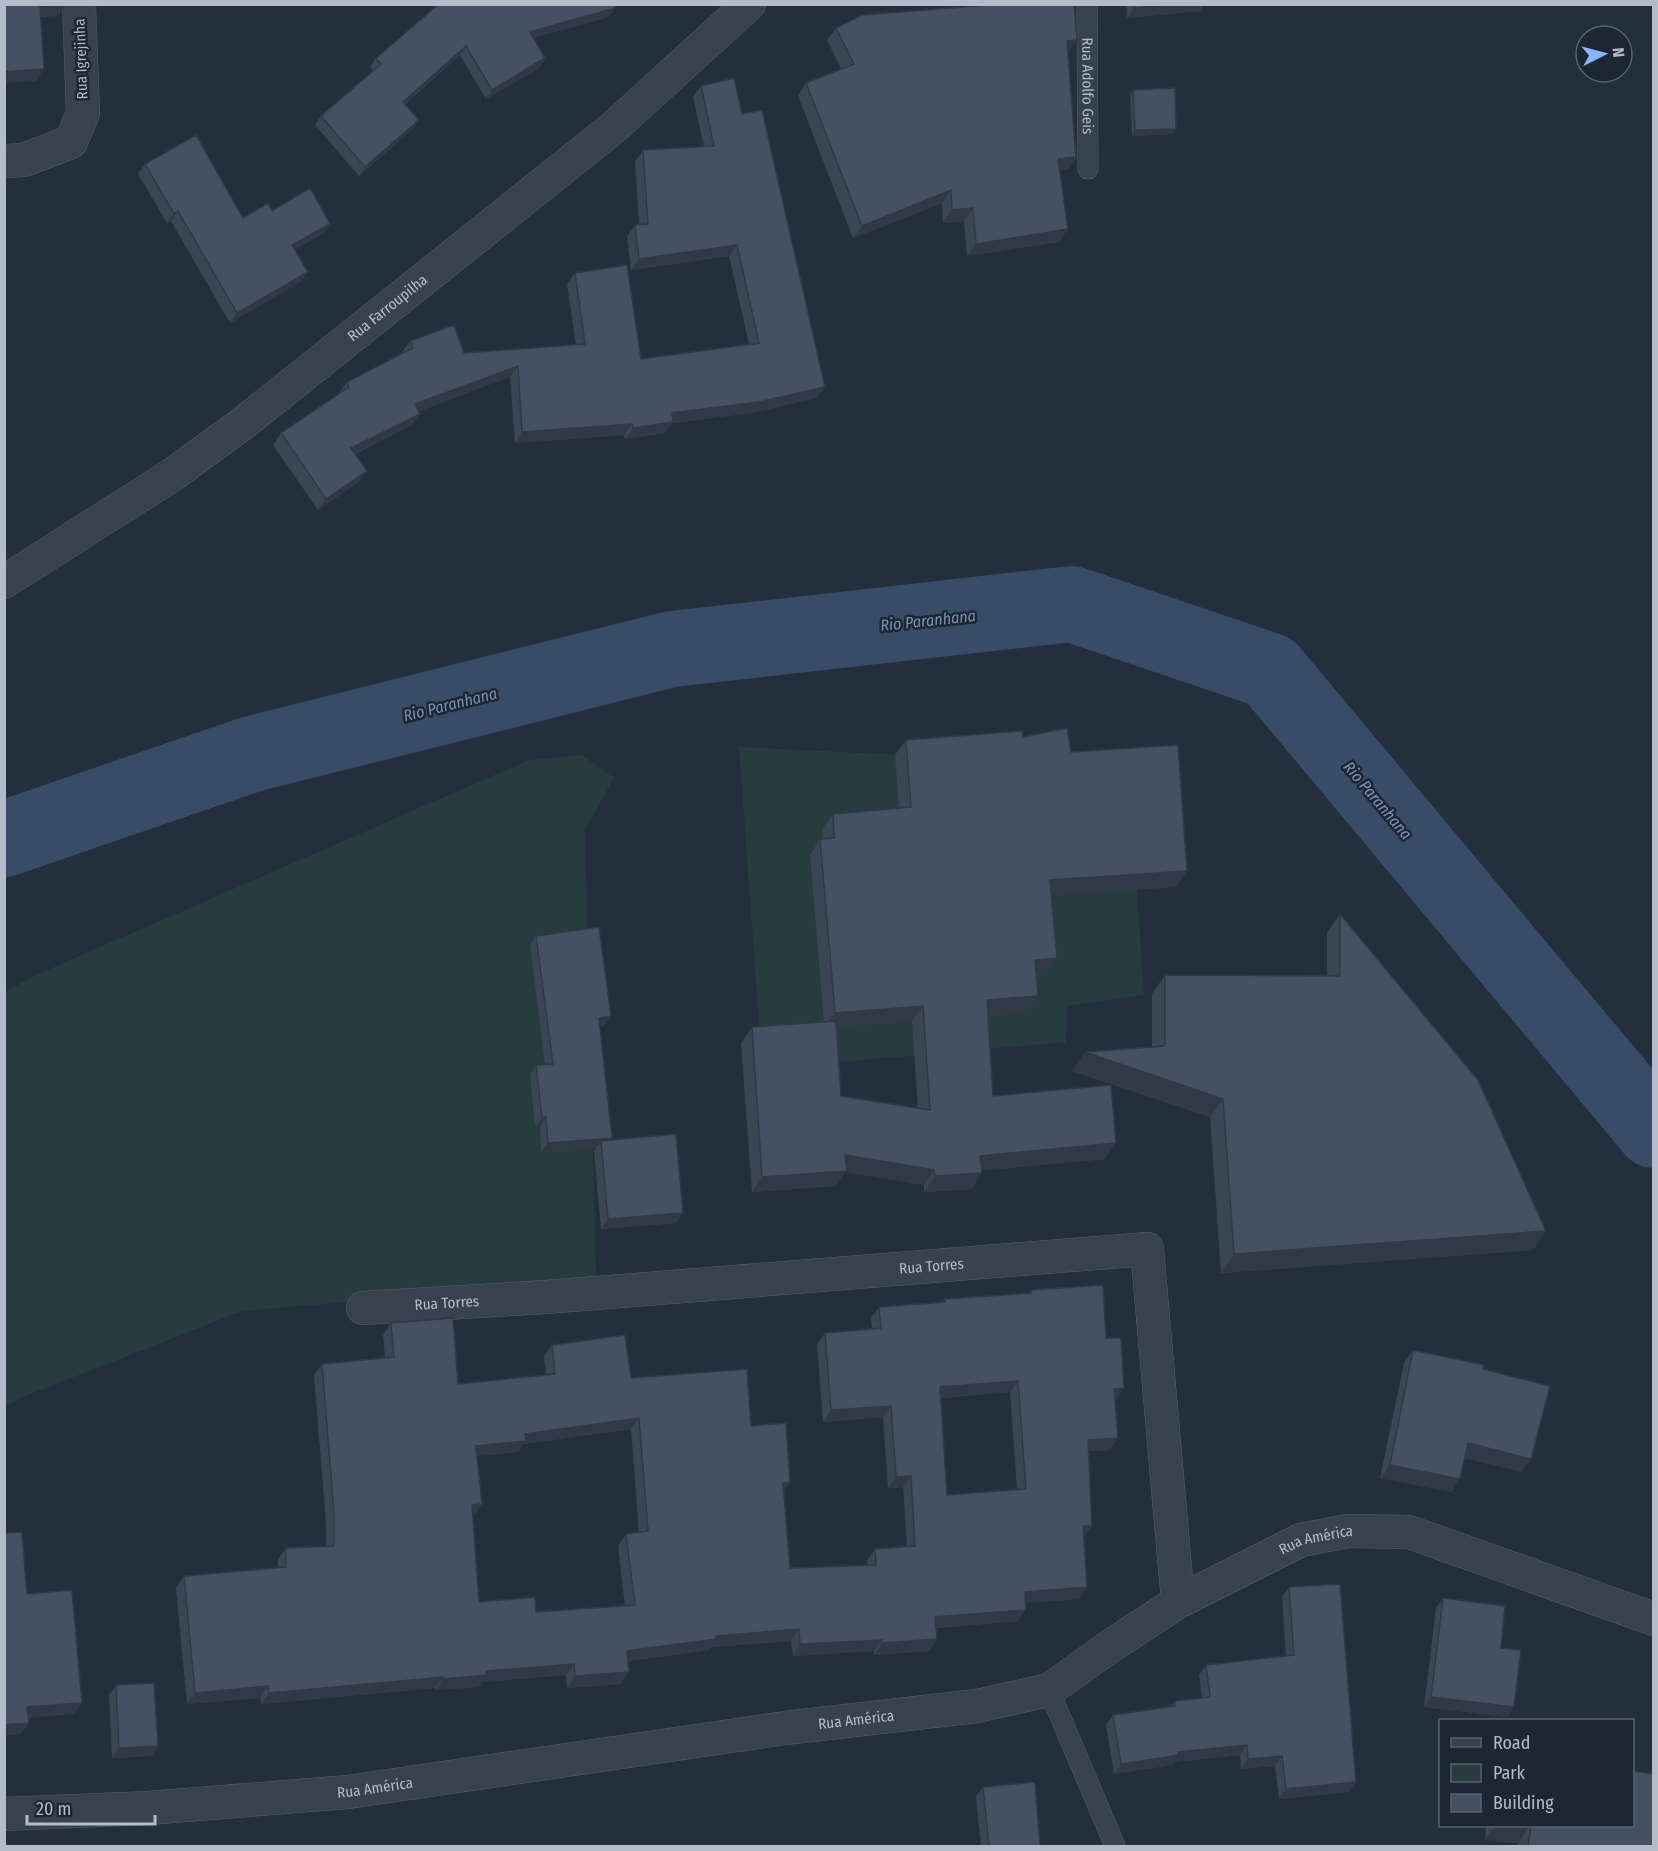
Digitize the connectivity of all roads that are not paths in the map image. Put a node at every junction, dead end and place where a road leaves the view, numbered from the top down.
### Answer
1 (79, 4) edge
2 (749, 4) edge
3 (1087, 4) edge
4 (4, 161) edge
5 (1088, 170) dead end
6 (4, 582) edge
7 (363, 1308) dead end
8 (1178, 1602) junction
9 (1653, 1619) edge
10 (1049, 1690) junction
11 (4, 1814) edge
12 (1115, 1846) edge

1 - 4 street, Rua Igrejinha
2 - 6 street, Rua Farroupilha
3 - 5 lane, Rua Adolfo Geis
7 - 8 street, Rua Torres
8 - 9 street, Rua América
8 - 10 street, Rua América
10 - 11 street, Rua América
10 - 12 lane

